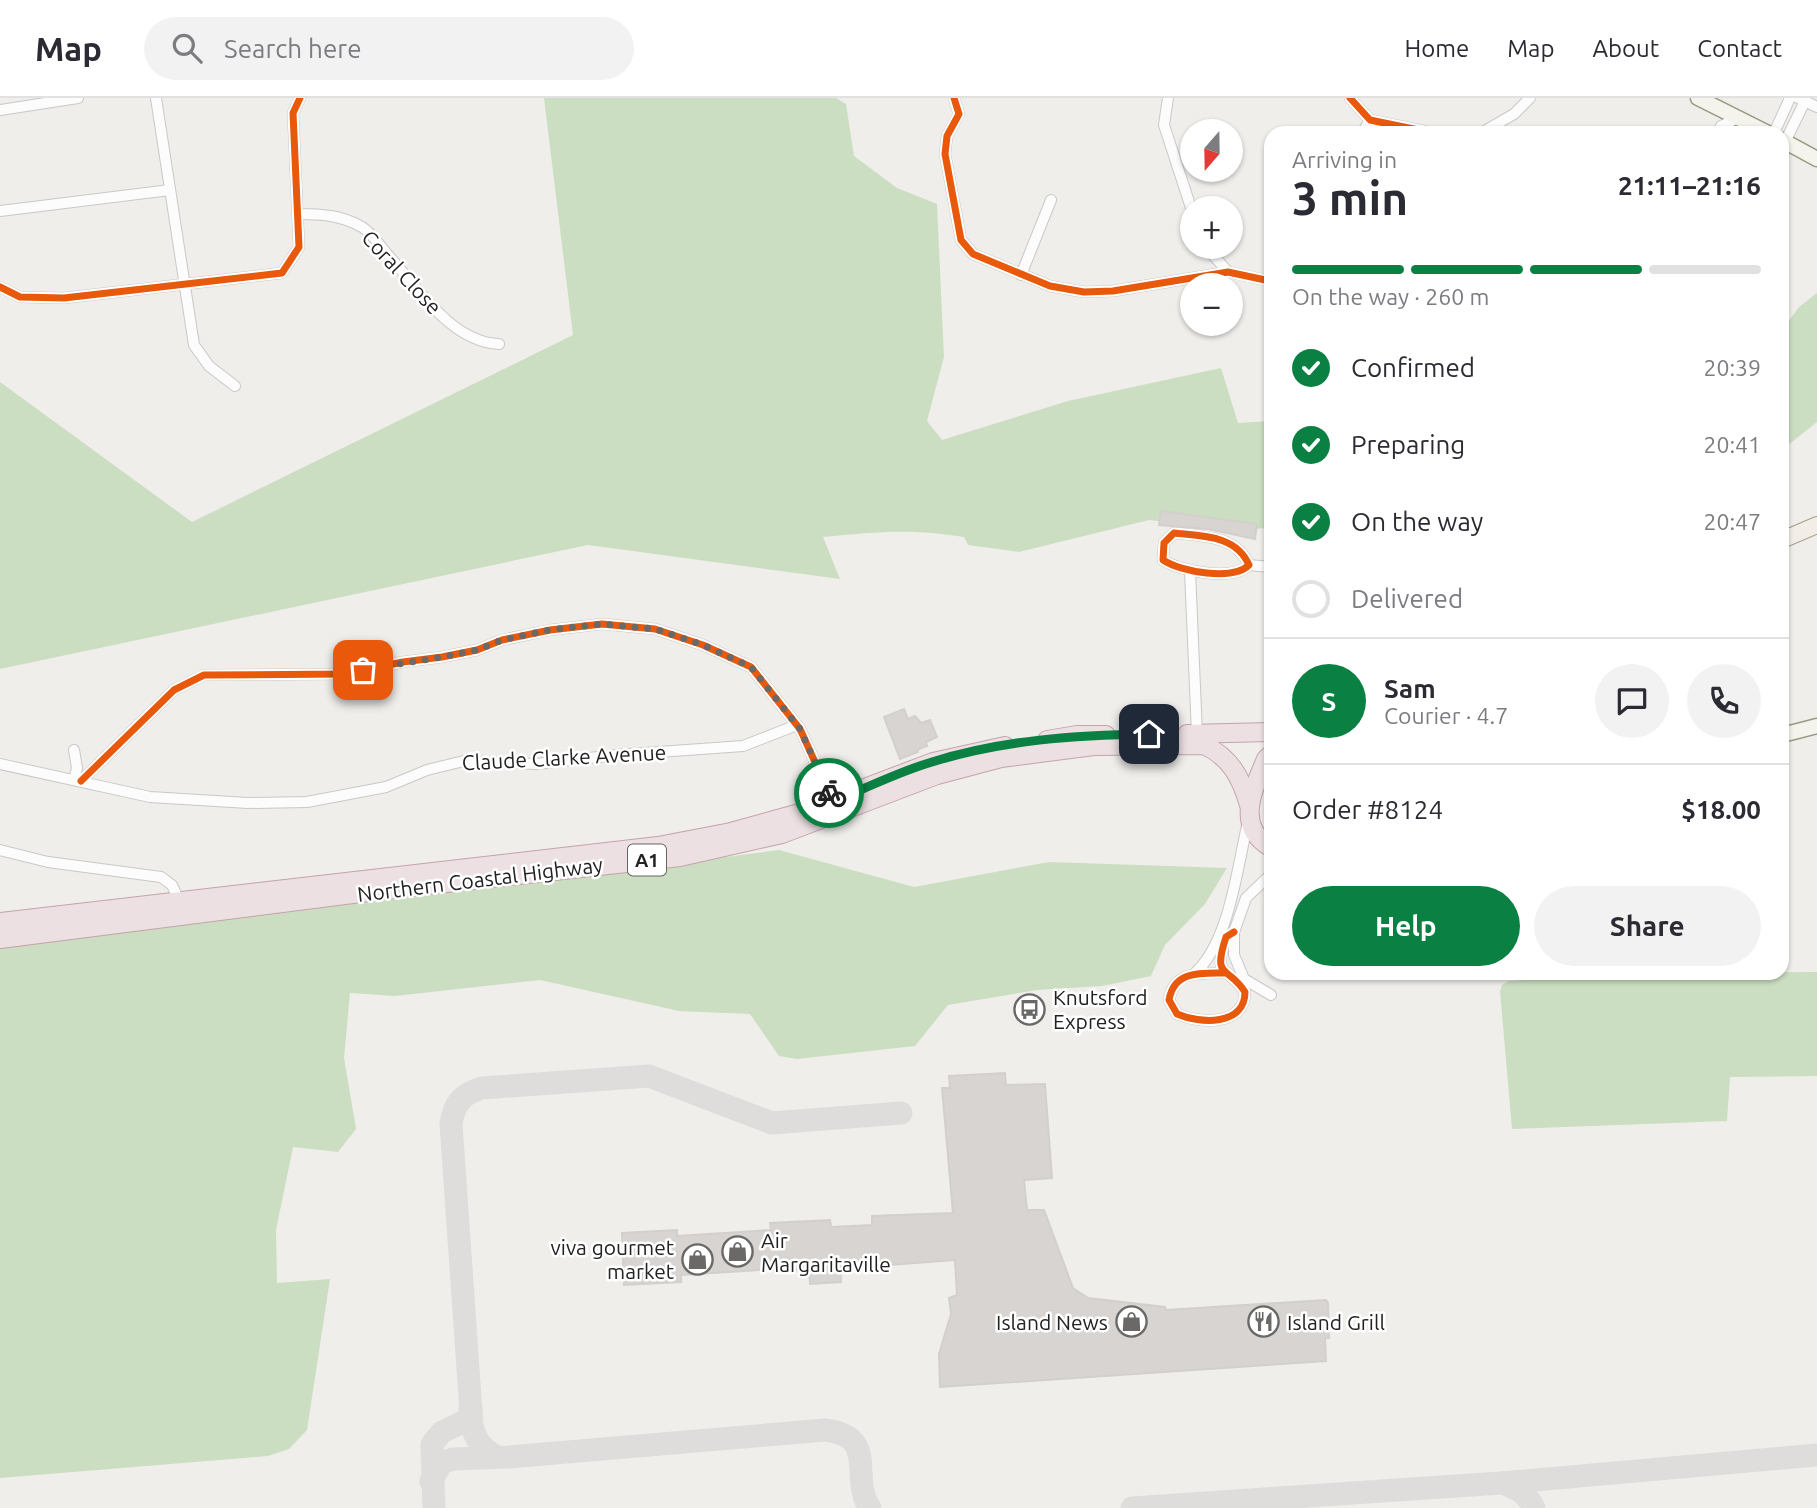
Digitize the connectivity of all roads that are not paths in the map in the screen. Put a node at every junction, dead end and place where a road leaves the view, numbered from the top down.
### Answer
1 (78, 98) edge
2 (156, 98) edge
3 (300, 98) edge
4 (954, 98) edge
5 (1168, 98) edge
6 (1350, 98) edge
7 (1530, 98) edge
8 (1698, 98) edge
9 (1790, 98) edge
10 (51, 100) edge
11 (1802, 100) edge
12 (1817, 107) edge
13 (0, 110) edge
14 (1739, 117) junction
15 (1370, 120) junction
16 (1366, 126) edge
17 (1399, 126) edge
18 (1493, 126) edge
19 (1721, 126) edge
20 (1755, 126) edge
21 (1783, 126) edge
22 (1787, 126) edge
23 (1789, 143) edge
24 (1817, 159) edge
25 (170, 190) junction
26 (1187, 196) edge
27 (1051, 200) dead end
28 (0, 211) edge
29 (298, 214) junction
30 (1217, 259) edge
31 (1228, 272) junction
32 (1021, 275) junction
33 (1264, 280) edge
34 (184, 284) junction
35 (0, 287) edge
36 (499, 344) dead end
37 (235, 386) dead end
38 (1817, 525) edge
39 (1789, 537) edge
40 (1249, 565) junction
41 (1264, 566) edge
42 (1190, 570) junction
43 (797, 725) junction
44 (1817, 726) edge
45 (1264, 732) edge
46 (1789, 733) edge
47 (1196, 734) junction
48 (74, 750) dead end
49 (0, 764) edge
50 (1264, 765) edge
51 (78, 780) junction
52 (833, 802) junction
53 (1250, 808) junction
54 (1264, 844) edge
55 (0, 850) edge
56 (1264, 881) edge
57 (183, 909) junction
58 (0, 922) edge
59 (1234, 932) junction
60 (0, 939) edge
61 (1224, 972) junction
62 (1195, 973) junction
63 (1271, 995) dead end

1 - 10 street
2 - 25 street
3 - 29 street
4 - 32 street
5 - 26 street
6 - 15 street
7 - 18 street
8 - 14 street
9 - 21 street
10 - 13 street
11 - 12 street
11 - 22 street
14 - 19 street
14 - 20 street
15 - 16 street
15 - 17 street
23 - 24 street
25 - 28 street
25 - 34 street
27 - 32 street
29 - 34 street
29 - 36 street, Coral Close
30 - 31 street
31 - 32 street
31 - 33 street
34 - 35 street
34 - 37 street
38 - 39 main road
40 - 41 street
40 - 42 street
40 - 42 street
42 - 47 street
43 - 51 street, Claude Clarke Avenue
43 - 51 street
43 - 52 street
44 - 46 street
45 - 47 highway, Northern Coastal Highway / A1
47 - 52 highway, Northern Coastal Highway / A1
48 - 51 street
49 - 51 street, Claude Clarke Avenue
50 - 53 highway
52 - 57 highway, Northern Coastal Highway / A1
53 - 54 highway, A1
53 - 57 highway, Northern Coastal Highway / A1
53 - 62 street
55 - 57 street
56 - 59 street
57 - 58 highway, Northern Coastal Highway / A1
57 - 60 highway, Northern Coastal Highway / A1
59 - 61 street
59 - 63 street
61 - 62 street
61 - 62 street

